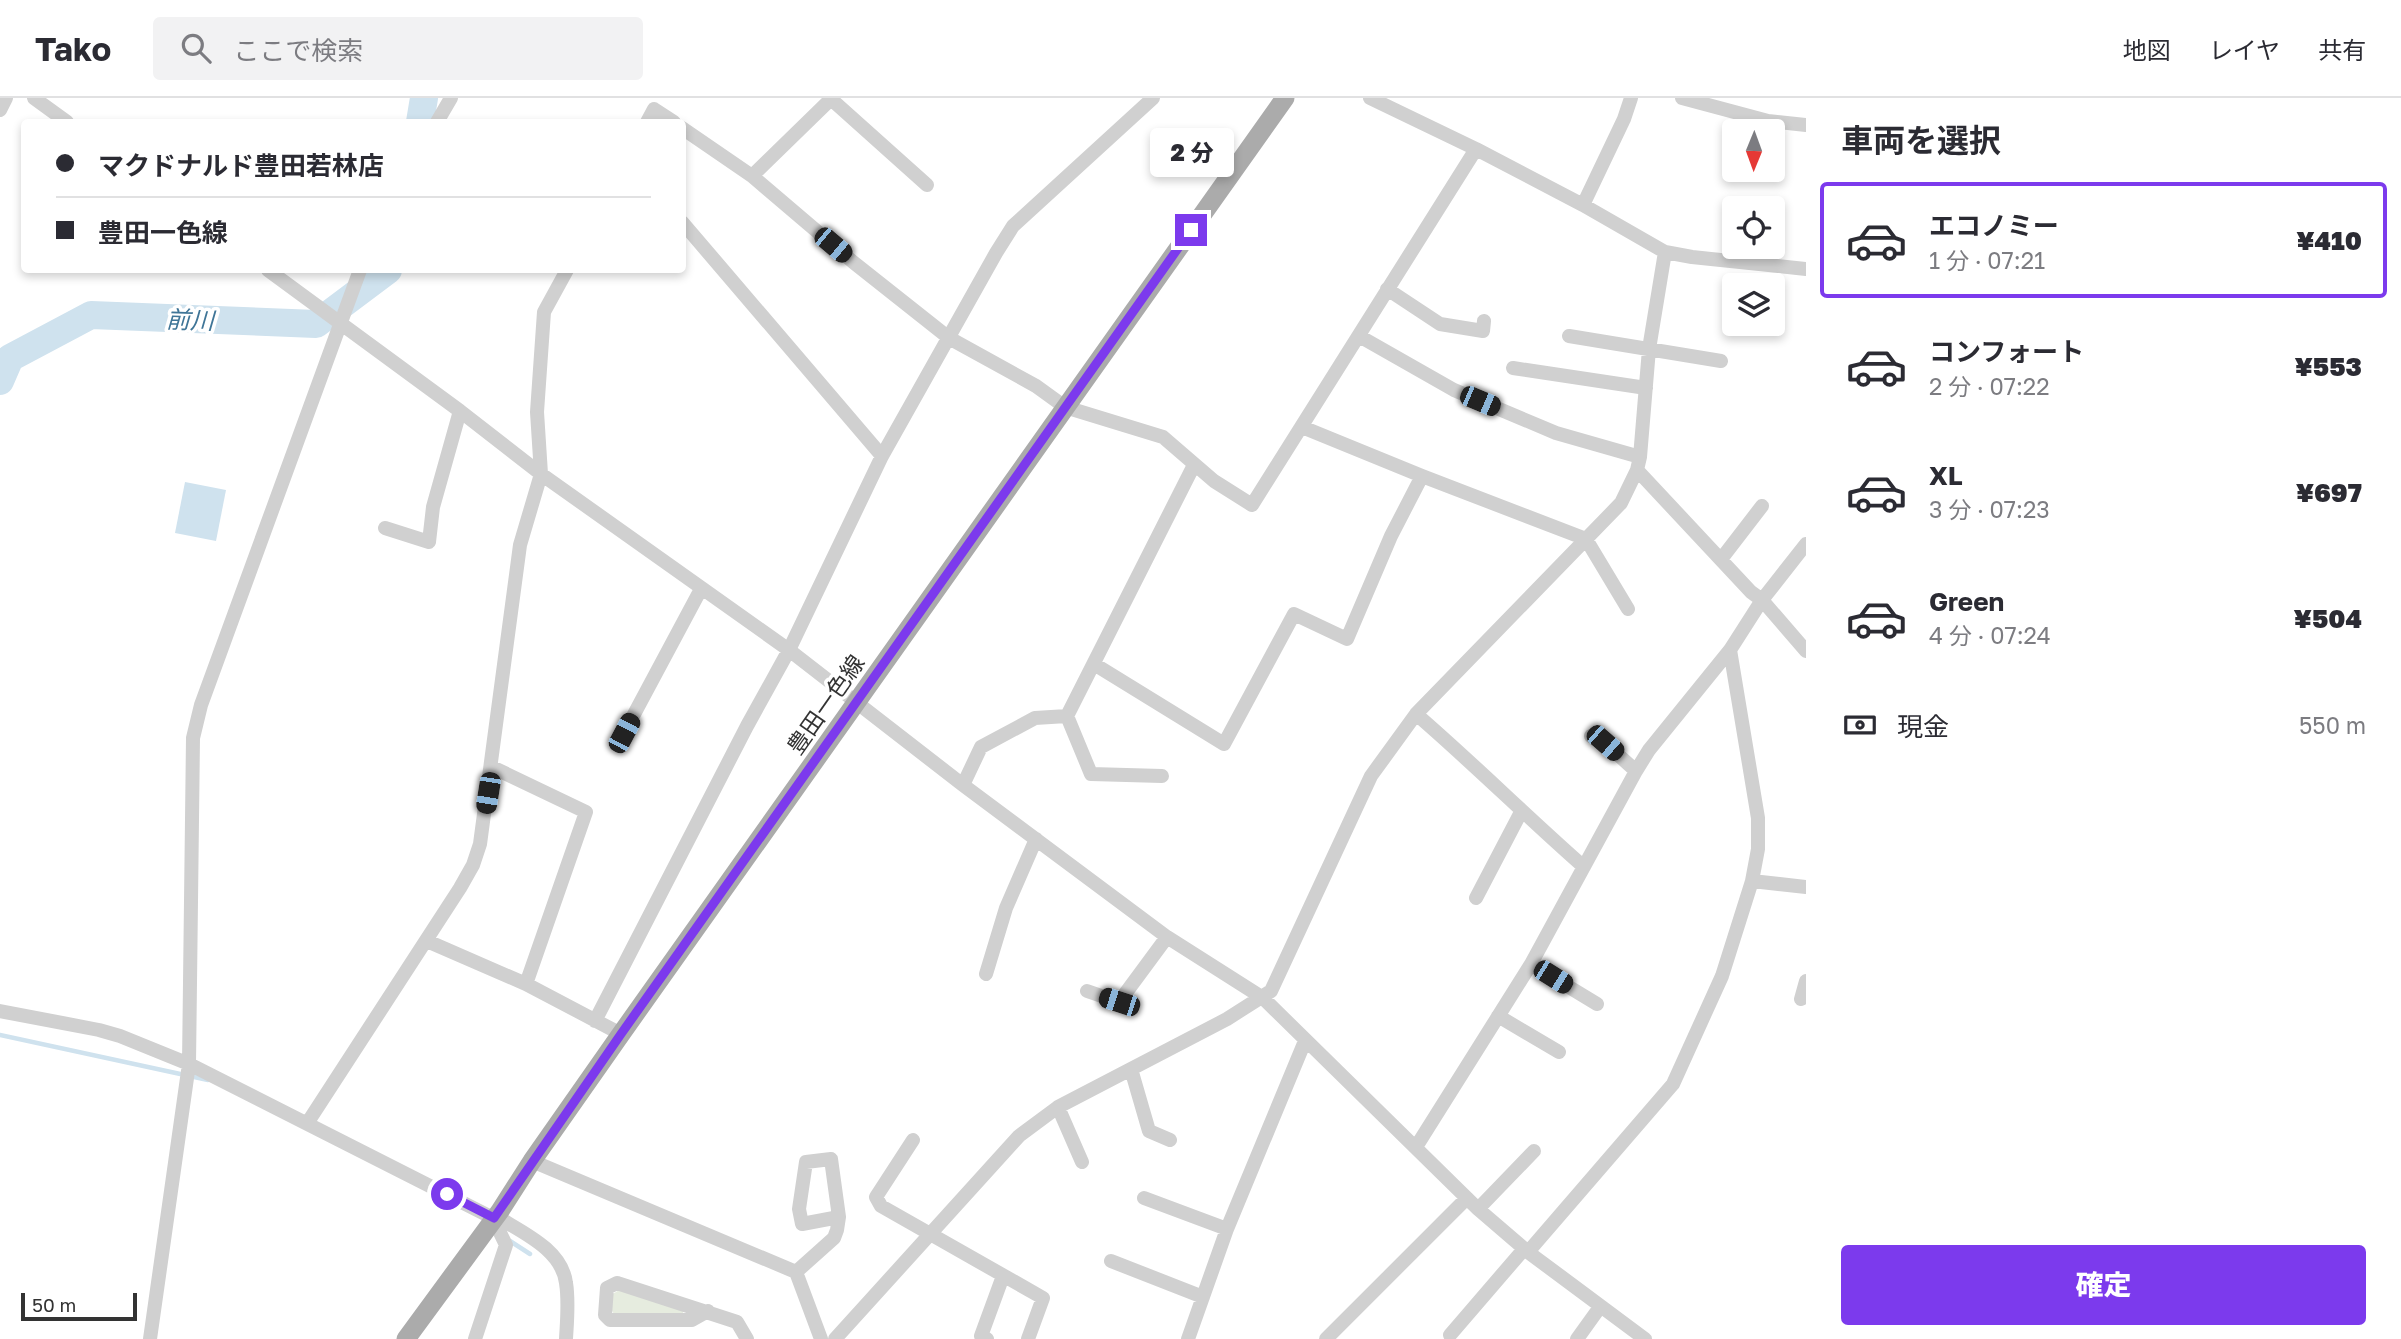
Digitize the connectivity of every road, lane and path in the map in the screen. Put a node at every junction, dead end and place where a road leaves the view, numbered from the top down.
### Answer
1 (6, 98) edge
2 (34, 98) edge
3 (451, 98) edge
4 (1153, 98) edge
5 (1285, 98) edge
6 (1370, 98) edge
7 (1631, 98) edge
8 (1682, 98) edge
9 (832, 99) edge
10 (0, 110) edge
11 (63, 119) edge
12 (439, 119) edge
13 (649, 119) edge
14 (669, 119) edge
15 (1806, 125) edge
16 (686, 131) edge
17 (1476, 149) junction
18 (752, 176) junction
19 (927, 185) dead end
20 (1583, 205) junction
21 (686, 227) edge
22 (1665, 252) junction
23 (1806, 269) edge
24 (272, 273) edge
25 (359, 273) edge
26 (565, 273) edge
27 (1387, 289) junction
28 (1484, 321) dead end
29 (340, 323) junction
30 (1359, 336) junction
31 (1569, 336) dead end
32 (949, 338) junction
33 (1649, 349) junction
34 (1721, 361) dead end
35 (1513, 368) dead end
36 (1646, 388) junction
37 (1065, 407) junction
38 (460, 411) junction
39 (1302, 427) junction
40 (882, 456) junction
41 (1639, 463) junction
42 (1194, 465) junction
43 (541, 474) junction
44 (1422, 476) junction
45 (1762, 506) dead end
46 (385, 528) dead end
47 (1587, 539) junction
48 (1806, 544) edge
49 (1722, 558) junction
50 (701, 589) junction
51 (1762, 600) junction
52 (1628, 609) dead end
53 (789, 650) junction
54 (1730, 650) junction
55 (1806, 651) edge
56 (1094, 664) junction
57 (858, 701) junction
58 (1416, 715) junction
59 (1067, 716) junction
60 (624, 733) dead end
61 (1591, 736) dead end
62 (492, 767) junction
63 (1636, 771) junction
64 (1162, 776) dead end
65 (962, 785) junction
66 (1521, 812) junction
67 (1036, 839) junction
68 (1584, 867) junction
69 (1752, 881) junction
70 (1806, 887) edge
71 (1476, 898) dead end
72 (1167, 937) junction
73 (427, 942) junction
74 (1531, 964) junction
75 (986, 974) dead end
76 (1806, 981) edge
77 (526, 984) junction
78 (1087, 991) dead end
79 (1263, 998) junction
80 (1801, 999) dead end
81 (1597, 1004) dead end
82 (0, 1011) edge
83 (1498, 1016) junction
84 (595, 1021) junction
85 (621, 1034) junction
86 (1305, 1041) junction
87 (1559, 1052) dead end
88 (188, 1064) junction
89 (1131, 1069) junction
90 (1058, 1107) junction
91 (308, 1122) junction
92 (913, 1140) dead end
93 (1170, 1140) dead end
94 (1416, 1147) junction
95 (1534, 1151) dead end
96 (532, 1161) junction
97 (1082, 1162) dead end
98 (1144, 1198) dead end
99 (1466, 1198) junction
100 (1478, 1209) junction
101 (495, 1217) junction
102 (839, 1217) junction
103 (1227, 1229) junction
104 (929, 1235) junction
105 (1526, 1250) junction
106 (1111, 1261) dead end
107 (796, 1272) junction
108 (1003, 1276) junction
109 (1203, 1297) junction
110 (1600, 1307) junction
111 (708, 1311) junction
112 (1450, 1335) dead end
113 (150, 1339) edge
114 (405, 1339) edge
115 (475, 1339) edge
116 (566, 1339) edge
117 (747, 1339) edge
118 (821, 1339) edge
119 (835, 1339) edge
120 (987, 1339) edge
121 (1028, 1339) edge
122 (1188, 1339) edge
123 (1326, 1339) edge
124 (1577, 1339) edge
125 (1645, 1339) edge

1 - 10 street
2 - 11 street
3 - 12 street
4 - 32 street
5 - 37 main road, 豊田一色線
6 - 17 street
7 - 20 street
8 - 15 street
9 - 18 street
9 - 19 street
13 - 14 street
16 - 18 street
17 - 20 street
17 - 27 street
18 - 32 street
20 - 22 street
21 - 40 street
22 - 23 street
22 - 33 street
24 - 29 street
25 - 29 street
26 - 43 street
27 - 28 street
27 - 30 street
29 - 38 street
29 - 88 street
30 - 39 street
30 - 41 street
31 - 33 street
32 - 37 street
32 - 40 street
33 - 34 street
33 - 36 street
35 - 36 street
36 - 41 street
37 - 42 street
37 - 57 main road, 豊田一色線
38 - 43 street
38 - 46 street
39 - 42 street
39 - 44 street
40 - 53 street
41 - 47 street
41 - 49 street
42 - 56 street
43 - 50 street
43 - 62 street
44 - 47 street
44 - 56 street
45 - 49 street
47 - 52 street
47 - 58 street
48 - 51 street
49 - 51 street
50 - 53 street
50 - 60 street
51 - 54 street
51 - 55 street
53 - 57 street
53 - 84 street
54 - 63 street
54 - 69 street
56 - 59 street
57 - 65 street
57 - 85 main road, 豊田一色線
58 - 66 street
58 - 79 street
59 - 64 street
59 - 65 street
61 - 63 street
62 - 73 street
62 - 77 street
63 - 68 street
65 - 67 street
66 - 68 street
66 - 71 street
67 - 72 street
67 - 75 street
68 - 74 street
69 - 70 street
69 - 105 street
72 - 78 street
72 - 79 street
73 - 77 street
73 - 91 street
74 - 81 street
74 - 83 street
76 - 80 street
77 - 84 street
79 - 86 street
79 - 89 street
82 - 88 street
83 - 87 street
83 - 94 street
84 - 85 street
85 - 96 main road, 豊田一色線
86 - 94 street
86 - 103 street
88 - 91 street
88 - 113 street
89 - 90 street
89 - 93 street
90 - 97 street
90 - 104 street
91 - 101 street
92 - 104 street
94 - 99 street
95 - 100 street
96 - 101 main road, 豊田一色線
96 - 107 street
98 - 103 street
99 - 100 street
99 - 123 street
100 - 105 street
101 - 114 main road, 豊田一色線
101 - 115 street
101 - 116 street
102 - 102 street
102 - 107 street
103 - 109 street
104 - 108 street
104 - 119 street
105 - 110 street
105 - 112 street
106 - 109 street
107 - 118 street
108 - 120 street
108 - 121 street
109 - 122 street
110 - 124 street
110 - 125 street
111 - 111 street
111 - 117 street

